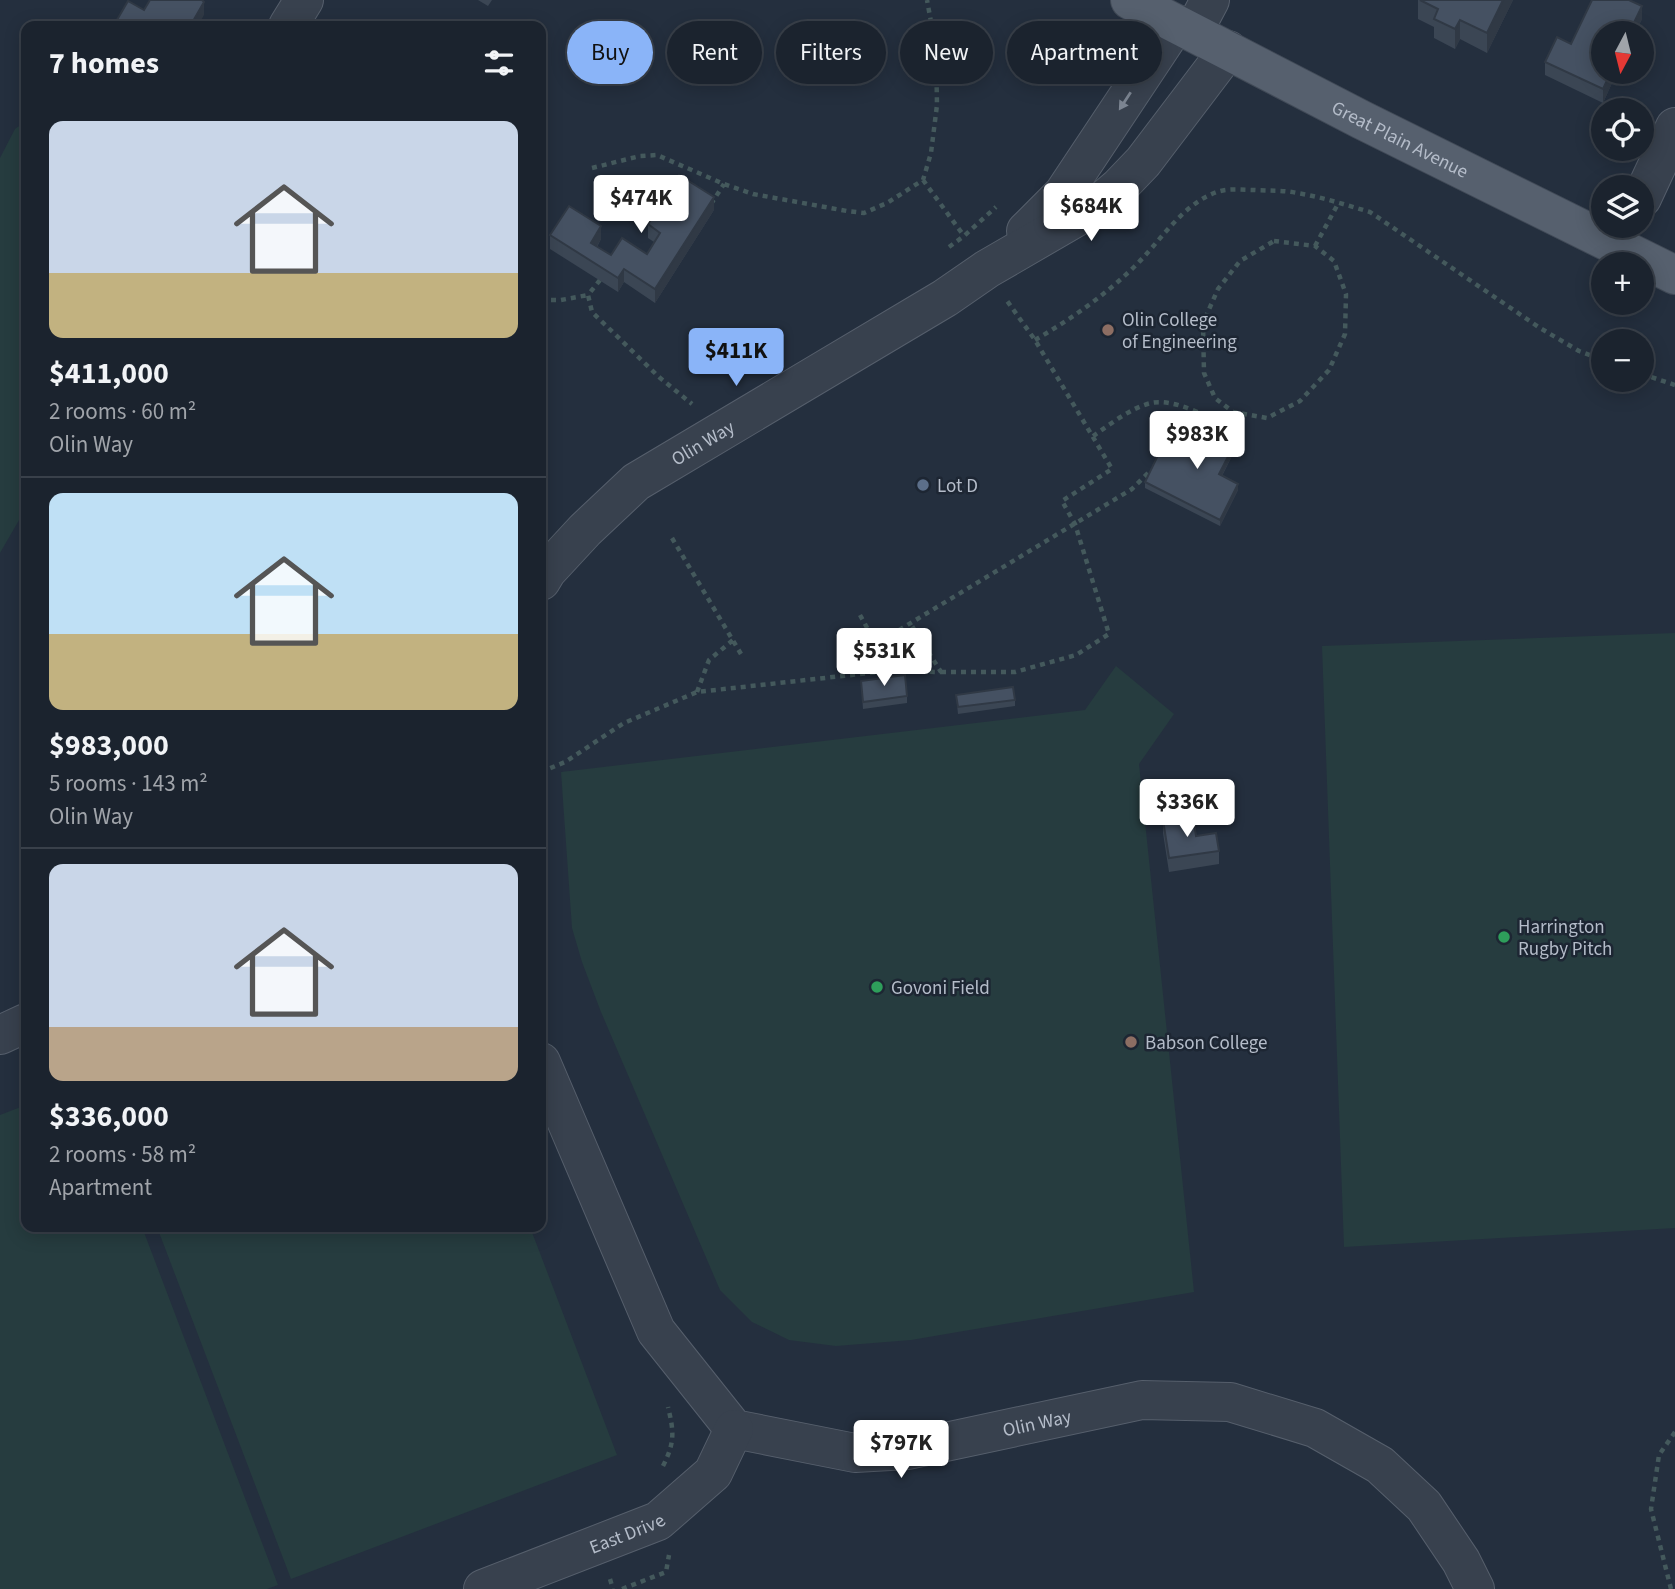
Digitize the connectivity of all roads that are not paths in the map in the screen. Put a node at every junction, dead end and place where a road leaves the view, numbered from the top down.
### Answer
1 (303, 0) edge
2 (1130, 0) edge
3 (1193, 19) edge
4 (291, 21) edge
5 (1228, 50) junction
6 (1675, 127) edge
7 (1653, 175) edge
8 (1591, 222) edge
9 (1626, 238) edge
10 (1675, 275) edge
11 (997, 278) junction
12 (546, 573) edge
13 (21, 1025) edge
14 (0, 1035) edge
15 (546, 1074) edge
16 (734, 1429) junction
17 (483, 1589) edge
18 (1475, 1589) edge

1 - 4 street
2 - 3 main road, Great Plain Avenue
3 - 5 main road, Great Plain Avenue
3 -> 11 street, Olin Way
5 - 8 main road, Great Plain Avenue
5 - 11 street, Olin Way
6 - 7 street
9 - 10 main road, Great Plain Avenue
11 - 12 street, Olin Way
13 - 14 street
15 - 16 street
16 - 17 street, East Drive
16 - 18 street, Olin Way

